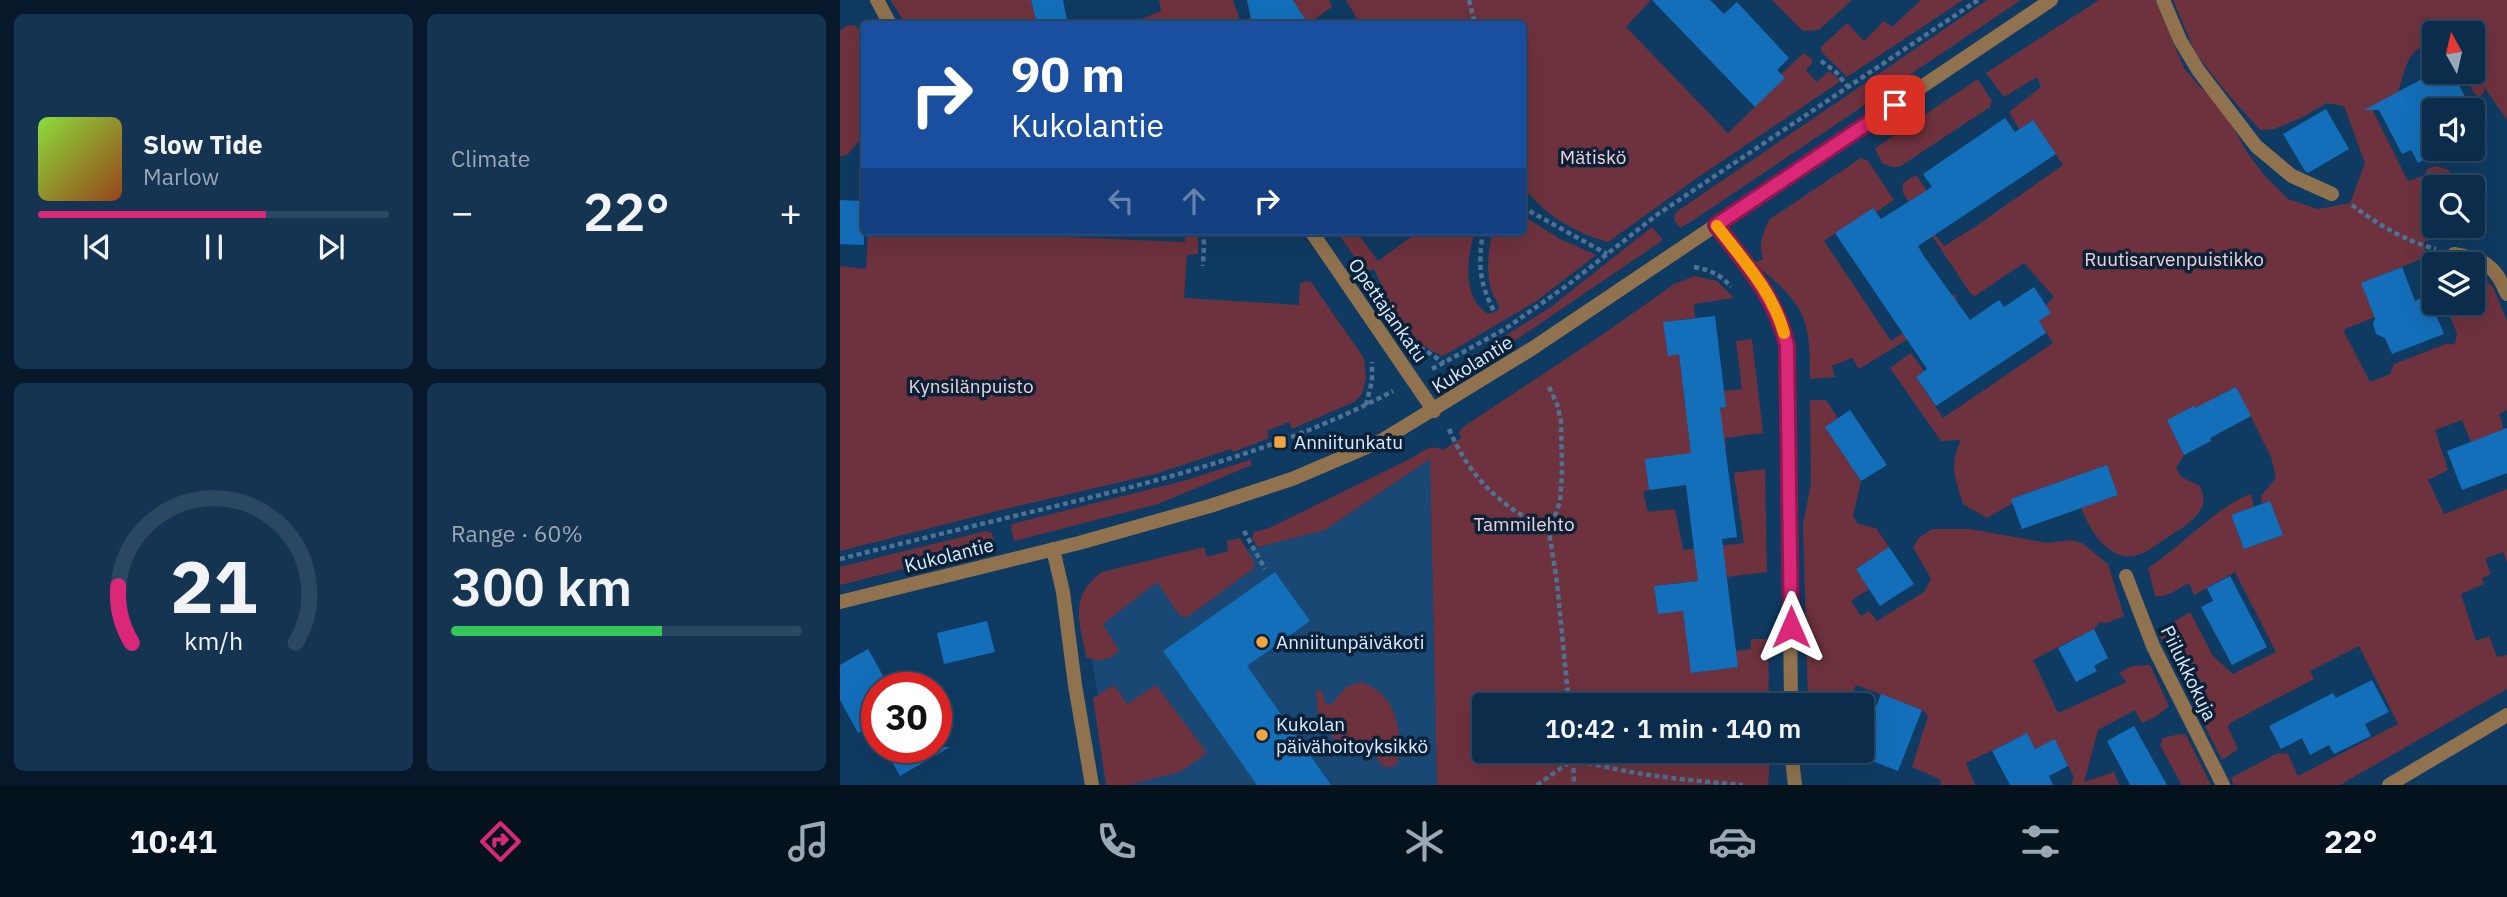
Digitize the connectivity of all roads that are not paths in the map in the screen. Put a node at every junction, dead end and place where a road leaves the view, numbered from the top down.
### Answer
1 (877, 0) edge
2 (2051, 0) edge
3 (2164, 0) edge
4 (888, 21) edge
5 (2332, 194) road end
6 (1716, 225) junction
7 (1314, 235) edge
8 (2485, 263) edge
9 (2507, 294) edge
10 (1434, 411) junction
11 (1054, 549) junction
12 (2126, 576) dead end
13 (840, 603) edge
14 (1791, 693) edge
15 (2507, 715) edge
16 (1792, 763) edge
17 (1092, 785) edge
18 (1794, 785) edge
19 (2223, 785) edge
20 (2389, 785) edge

1 - 4 street
2 - 6 street, Kukolantie
3 - 5 street
6 - 10 street, Kukolantie
6 - 14 street
7 - 10 street, Opettajankatu
8 - 9 street
10 - 11 street, Kukolantie
11 - 13 street, Kukolantie
11 - 17 street
12 - 19 street, Piilukkokuja
15 - 20 street
16 - 18 street

